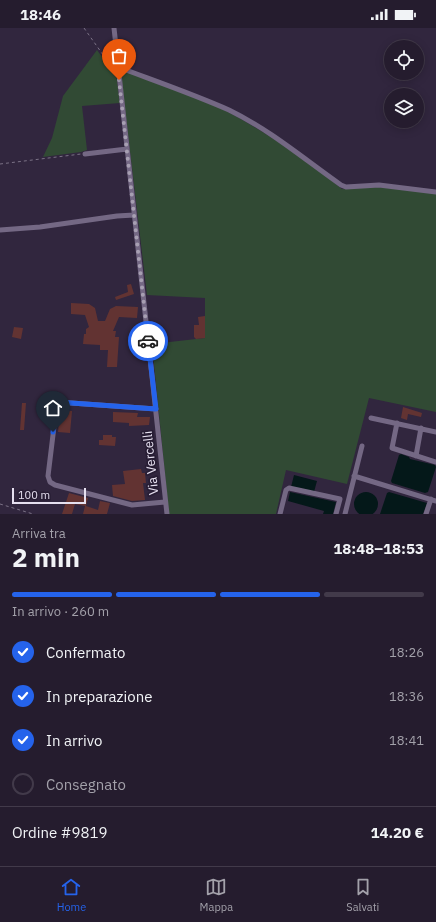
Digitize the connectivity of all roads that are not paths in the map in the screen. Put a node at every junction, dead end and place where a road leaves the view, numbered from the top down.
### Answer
1 (114, 28) edge
2 (118, 65) junction
3 (127, 149) junction
4 (85, 154) road end
5 (436, 192) edge
6 (134, 215) junction
7 (0, 230) edge
8 (156, 409) junction
9 (371, 418) dead end
10 (397, 423) junction
11 (421, 428) junction
12 (436, 432) edge
13 (362, 446) dead end
14 (416, 456) junction
15 (436, 462) edge
16 (354, 476) junction
17 (433, 500) edge
18 (165, 502) junction
19 (166, 514) edge
20 (280, 514) edge
21 (336, 514) edge
22 (345, 514) edge
23 (426, 514) edge

1 - 2 street, Via Vercelli
2 - 3 street, Via Vercelli
2 - 5 street
3 - 4 street
3 - 6 street, Via Vercelli
6 - 7 street
6 - 8 street, Via Vercelli
8 - 18 street, Via Vercelli
8 - 18 street
9 - 10 street
10 - 11 street
10 - 14 street
11 - 12 street
11 - 14 street
13 - 16 street
14 - 15 street
16 - 17 street
16 - 22 street
17 - 23 street
18 - 19 street, Via Vercelli
20 - 21 street

